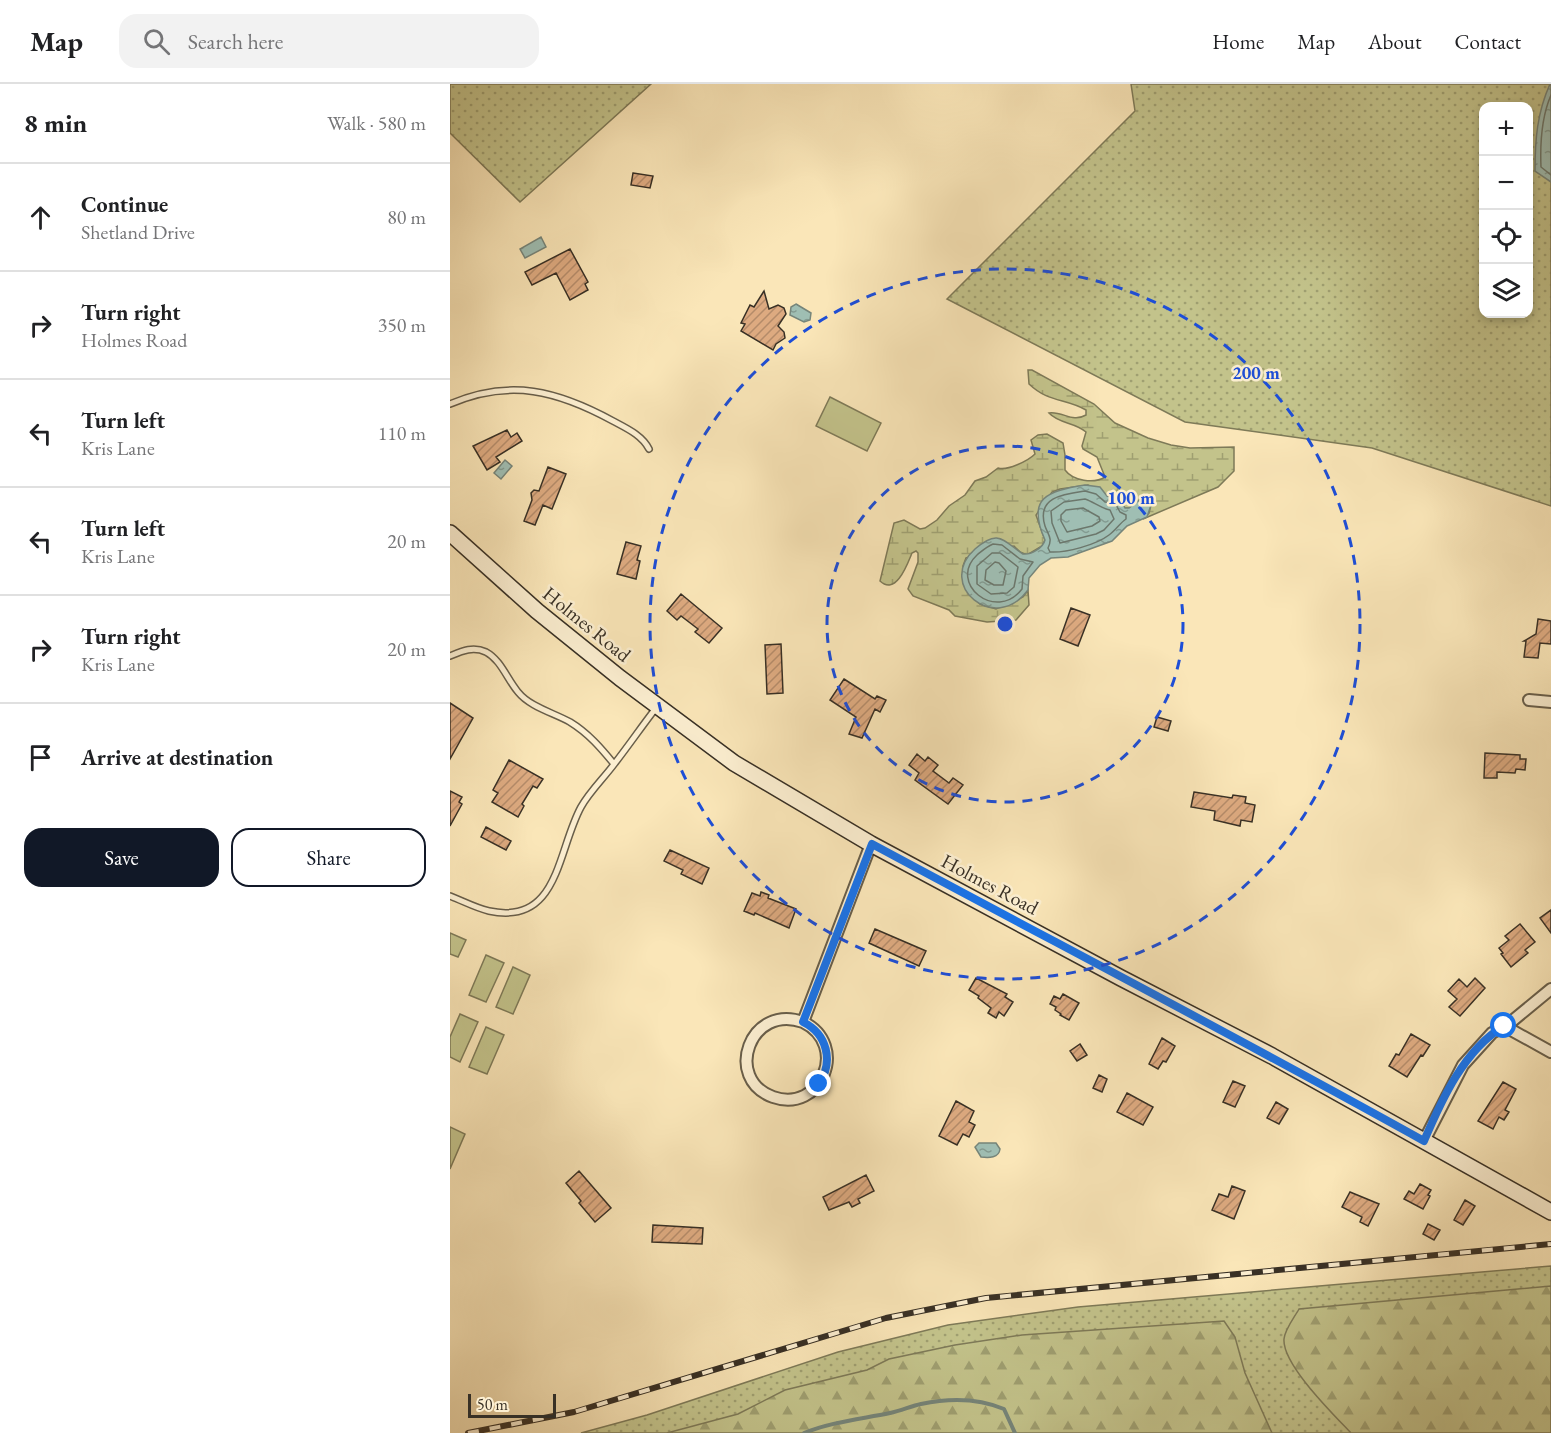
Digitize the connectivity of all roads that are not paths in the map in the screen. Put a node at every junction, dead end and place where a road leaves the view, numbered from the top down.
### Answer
1 (450, 404) edge
2 (649, 448) dead end
3 (450, 533) edge
4 (450, 656) edge
5 (1529, 700) dead end
6 (1551, 702) edge
7 (657, 707) junction
8 (614, 764) junction
9 (872, 844) junction
10 (450, 896) edge
11 (1551, 989) edge
12 (803, 1022) junction
13 (1504, 1026) junction
14 (1551, 1052) edge
15 (1424, 1141) junction
16 (1551, 1212) edge

1 - 2 lane
3 - 7 street, Holmes Road
4 - 8 lane
5 - 6 street
7 - 8 lane
7 - 9 street, Holmes Road
8 - 10 lane
9 - 12 street
9 - 15 street, Holmes Road
11 - 13 street
12 - 12 street
13 - 14 street
13 - 15 street
15 - 16 street, Holmes Road

